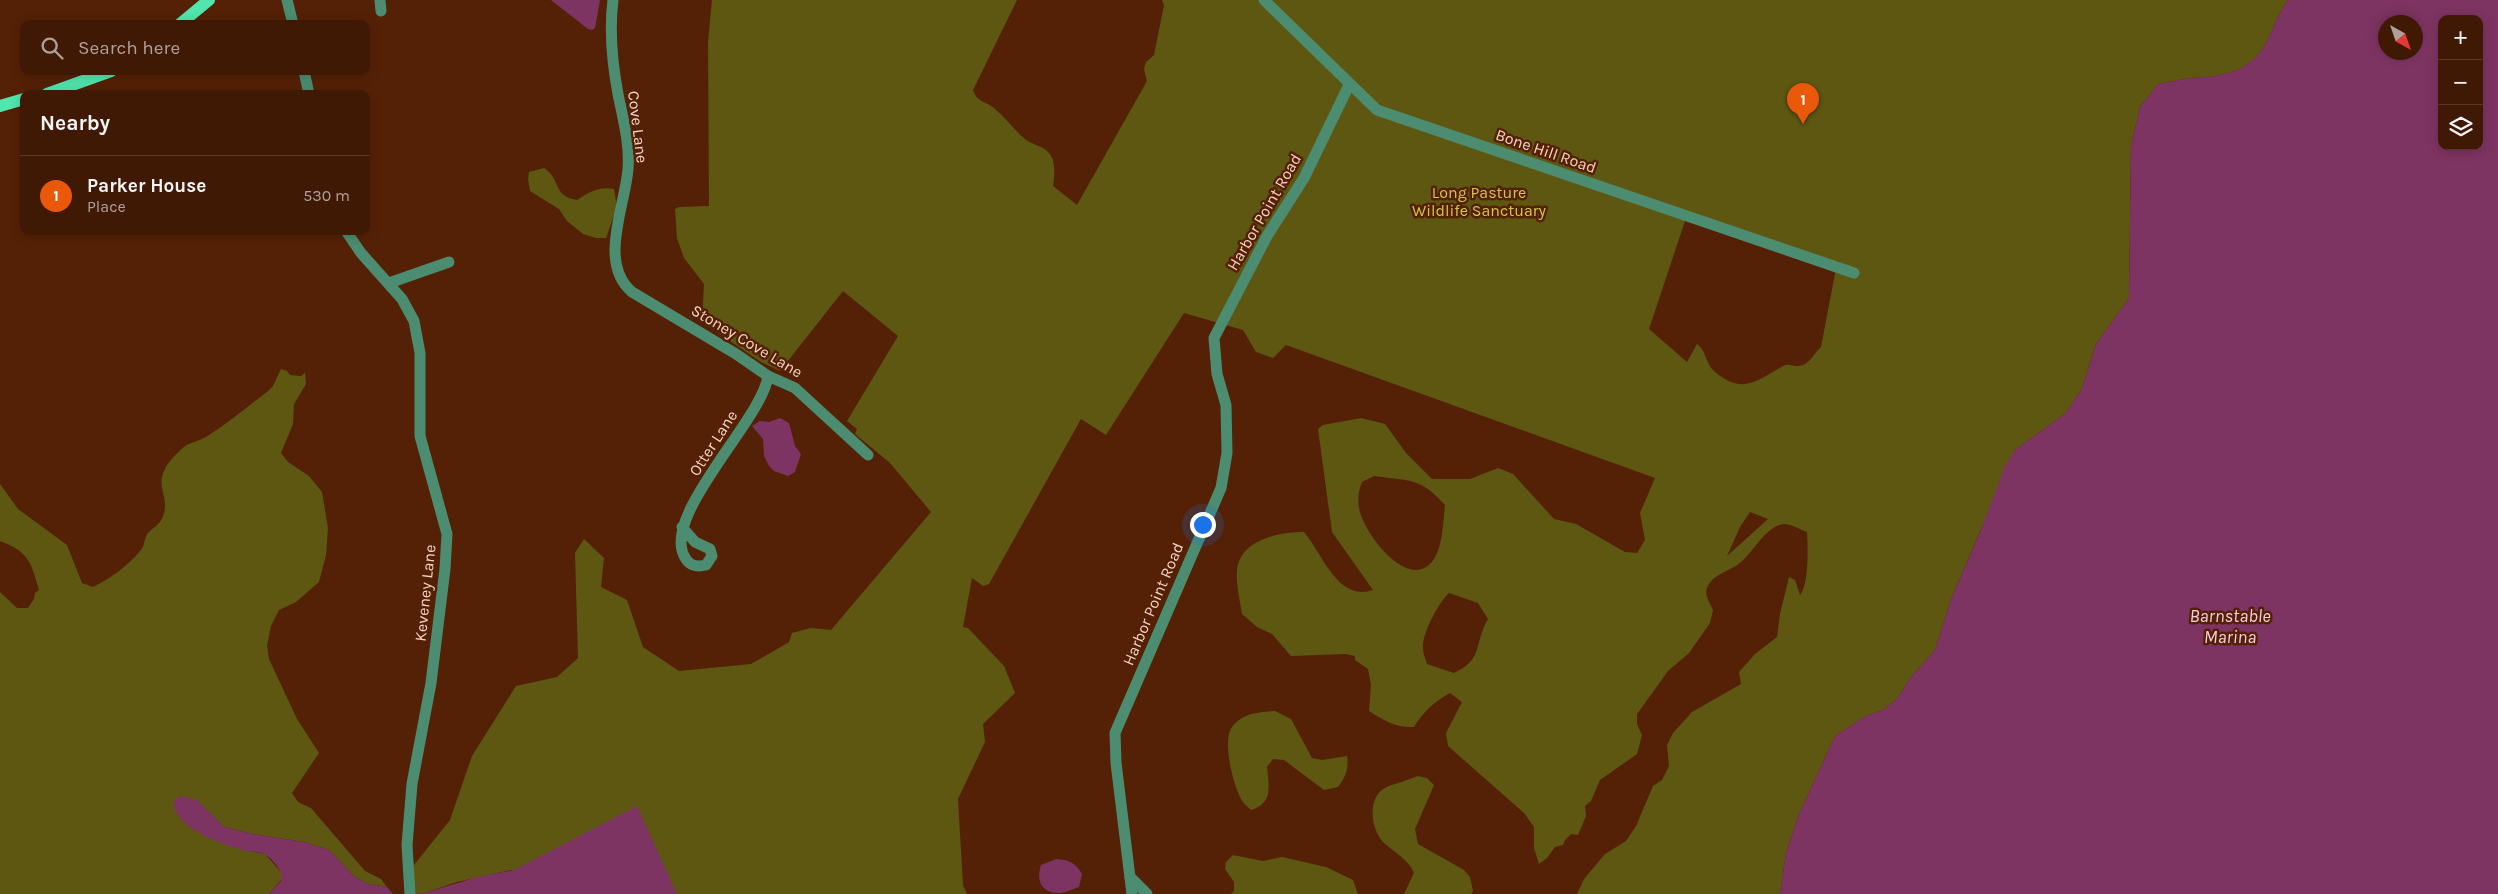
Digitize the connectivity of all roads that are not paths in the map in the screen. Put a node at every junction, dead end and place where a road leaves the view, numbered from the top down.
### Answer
1 (209, 0) edge
2 (287, 0) edge
3 (613, 0) edge
4 (1264, 0) edge
5 (185, 20) edge
6 (292, 20) edge
7 (100, 75) edge
8 (305, 75) edge
9 (1349, 85) junction
10 (58, 90) edge
11 (308, 90) edge
12 (20, 102) edge
13 (0, 106) edge
14 (349, 235) edge
15 (450, 262) dead end
16 (1854, 273) dead end
17 (388, 283) junction
18 (624, 285) joint
19 (768, 376) junction
20 (868, 455) dead end
21 (682, 527) dead end
22 (1130, 877) junction
23 (410, 894) edge
24 (1132, 894) edge
25 (1147, 894) edge

1 - 5 main road
2 - 6 street
3 - 18 street, Cove Lane
4 - 9 street, Bone Hill Road
7 - 10 main road
8 - 11 street
9 - 16 street, Bone Hill Road
9 - 22 street, Harbor Point Road
12 - 13 main road
14 - 17 street, Keveney Lane
15 - 17 street
17 - 23 street, Keveney Lane
18 - 19 street, Stoney Cove Lane
19 - 20 street, Stoney Cove Lane
19 - 21 street, Otter Lane
22 - 24 street, Harbor Point Road
22 - 25 street

